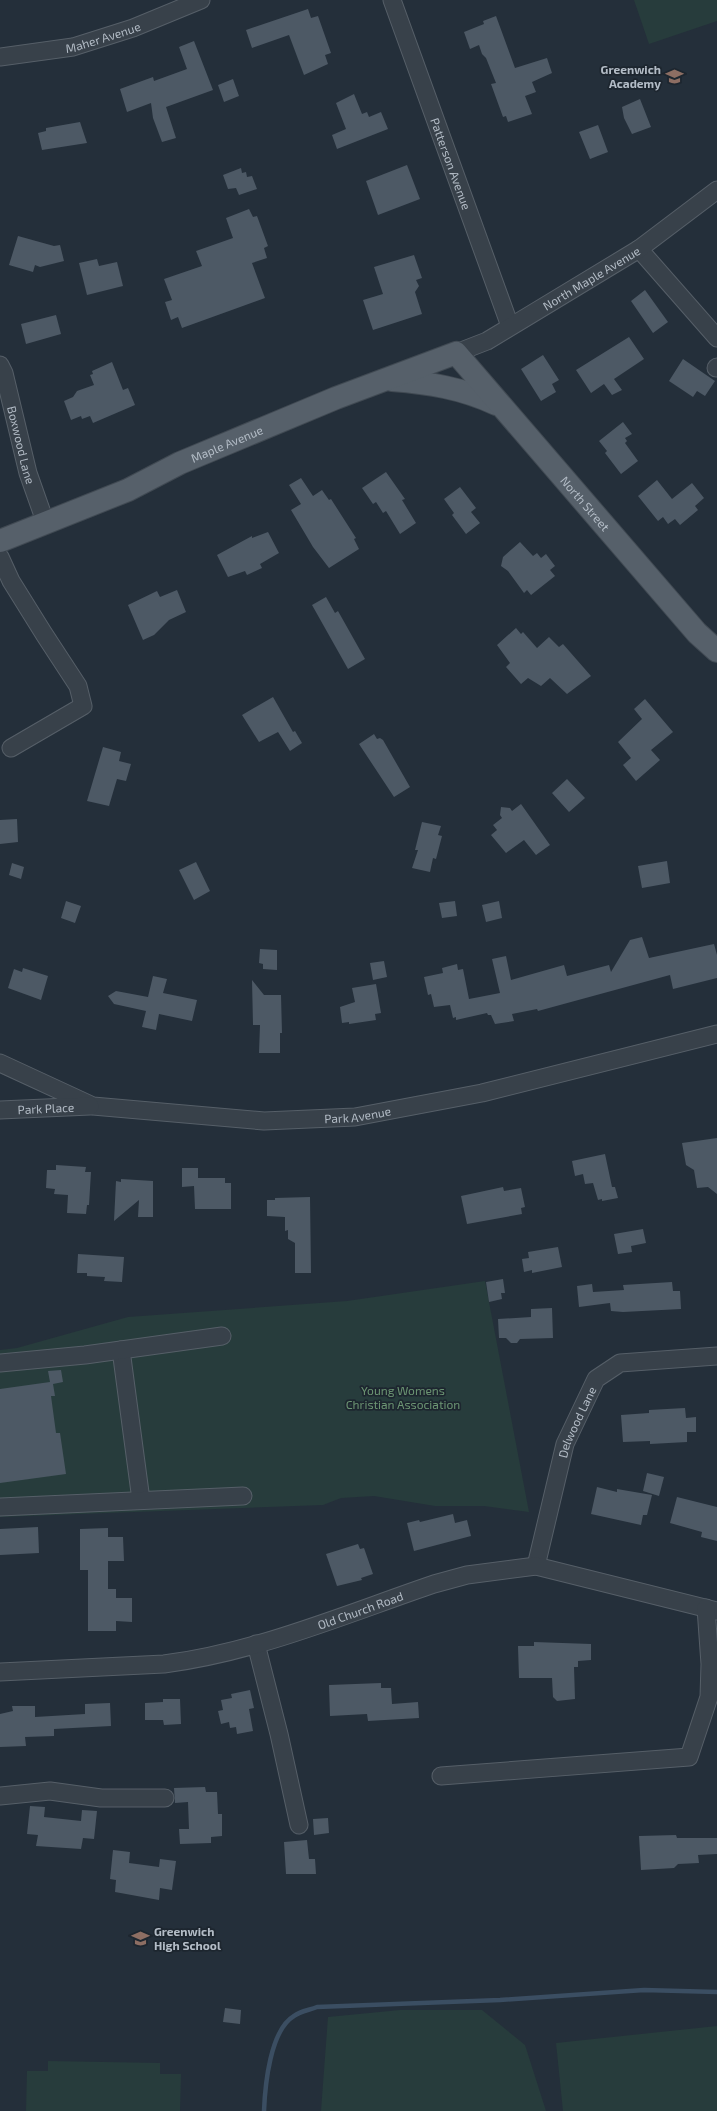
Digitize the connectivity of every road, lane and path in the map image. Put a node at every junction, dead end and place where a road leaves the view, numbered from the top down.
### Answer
1 (201, 0) edge
2 (392, 0) edge
3 (0, 57) edge
4 (717, 190) edge
5 (639, 249) junction
6 (510, 326) junction
7 (717, 338) edge
8 (456, 353) junction
9 (0, 365) edge
10 (387, 379) junction
11 (500, 405) junction
12 (46, 524) junction
13 (0, 542) edge
14 (0, 557) edge
15 (717, 651) edge
16 (11, 748) dead end
17 (717, 1034) edge
18 (0, 1063) edge
19 (93, 1106) junction
20 (0, 1110) edge
21 (222, 1336) dead end
22 (121, 1350) junction
23 (717, 1356) edge
24 (0, 1363) edge
25 (243, 1496) dead end
26 (141, 1500) junction
27 (0, 1507) edge
28 (536, 1566) junction
29 (711, 1610) edge
30 (256, 1644) junction
31 (0, 1672) edge
32 (441, 1776) dead end
33 (0, 1796) edge
34 (165, 1798) dead end
35 (299, 1825) dead end

1 - 3 street, Maher Avenue
2 - 6 street, Patterson Avenue
4 - 5 street, North Maple Avenue
5 - 6 street, North Maple Avenue
5 - 7 street
6 - 8 street, North Maple Avenue
8 - 10 main road, Maple Avenue
8 - 11 main road, North Street
9 - 12 street, Boxwood Lane
10 - 11 main road
10 - 12 main road, Maple Avenue
11 - 15 main road, North Street
12 - 13 main road, Maple Avenue
14 - 16 street
17 - 19 street, Park Avenue
18 - 19 street, Park Avenue
19 - 20 street, Park Place
21 - 22 street
22 - 24 street
22 - 26 street
23 - 28 street, Delwood Lane
25 - 26 street
26 - 27 street
28 - 29 street, Old Church Road
28 - 30 street, Old Church Road
29 - 32 street
30 - 31 street, Old Church Road
30 - 35 street
33 - 34 street

